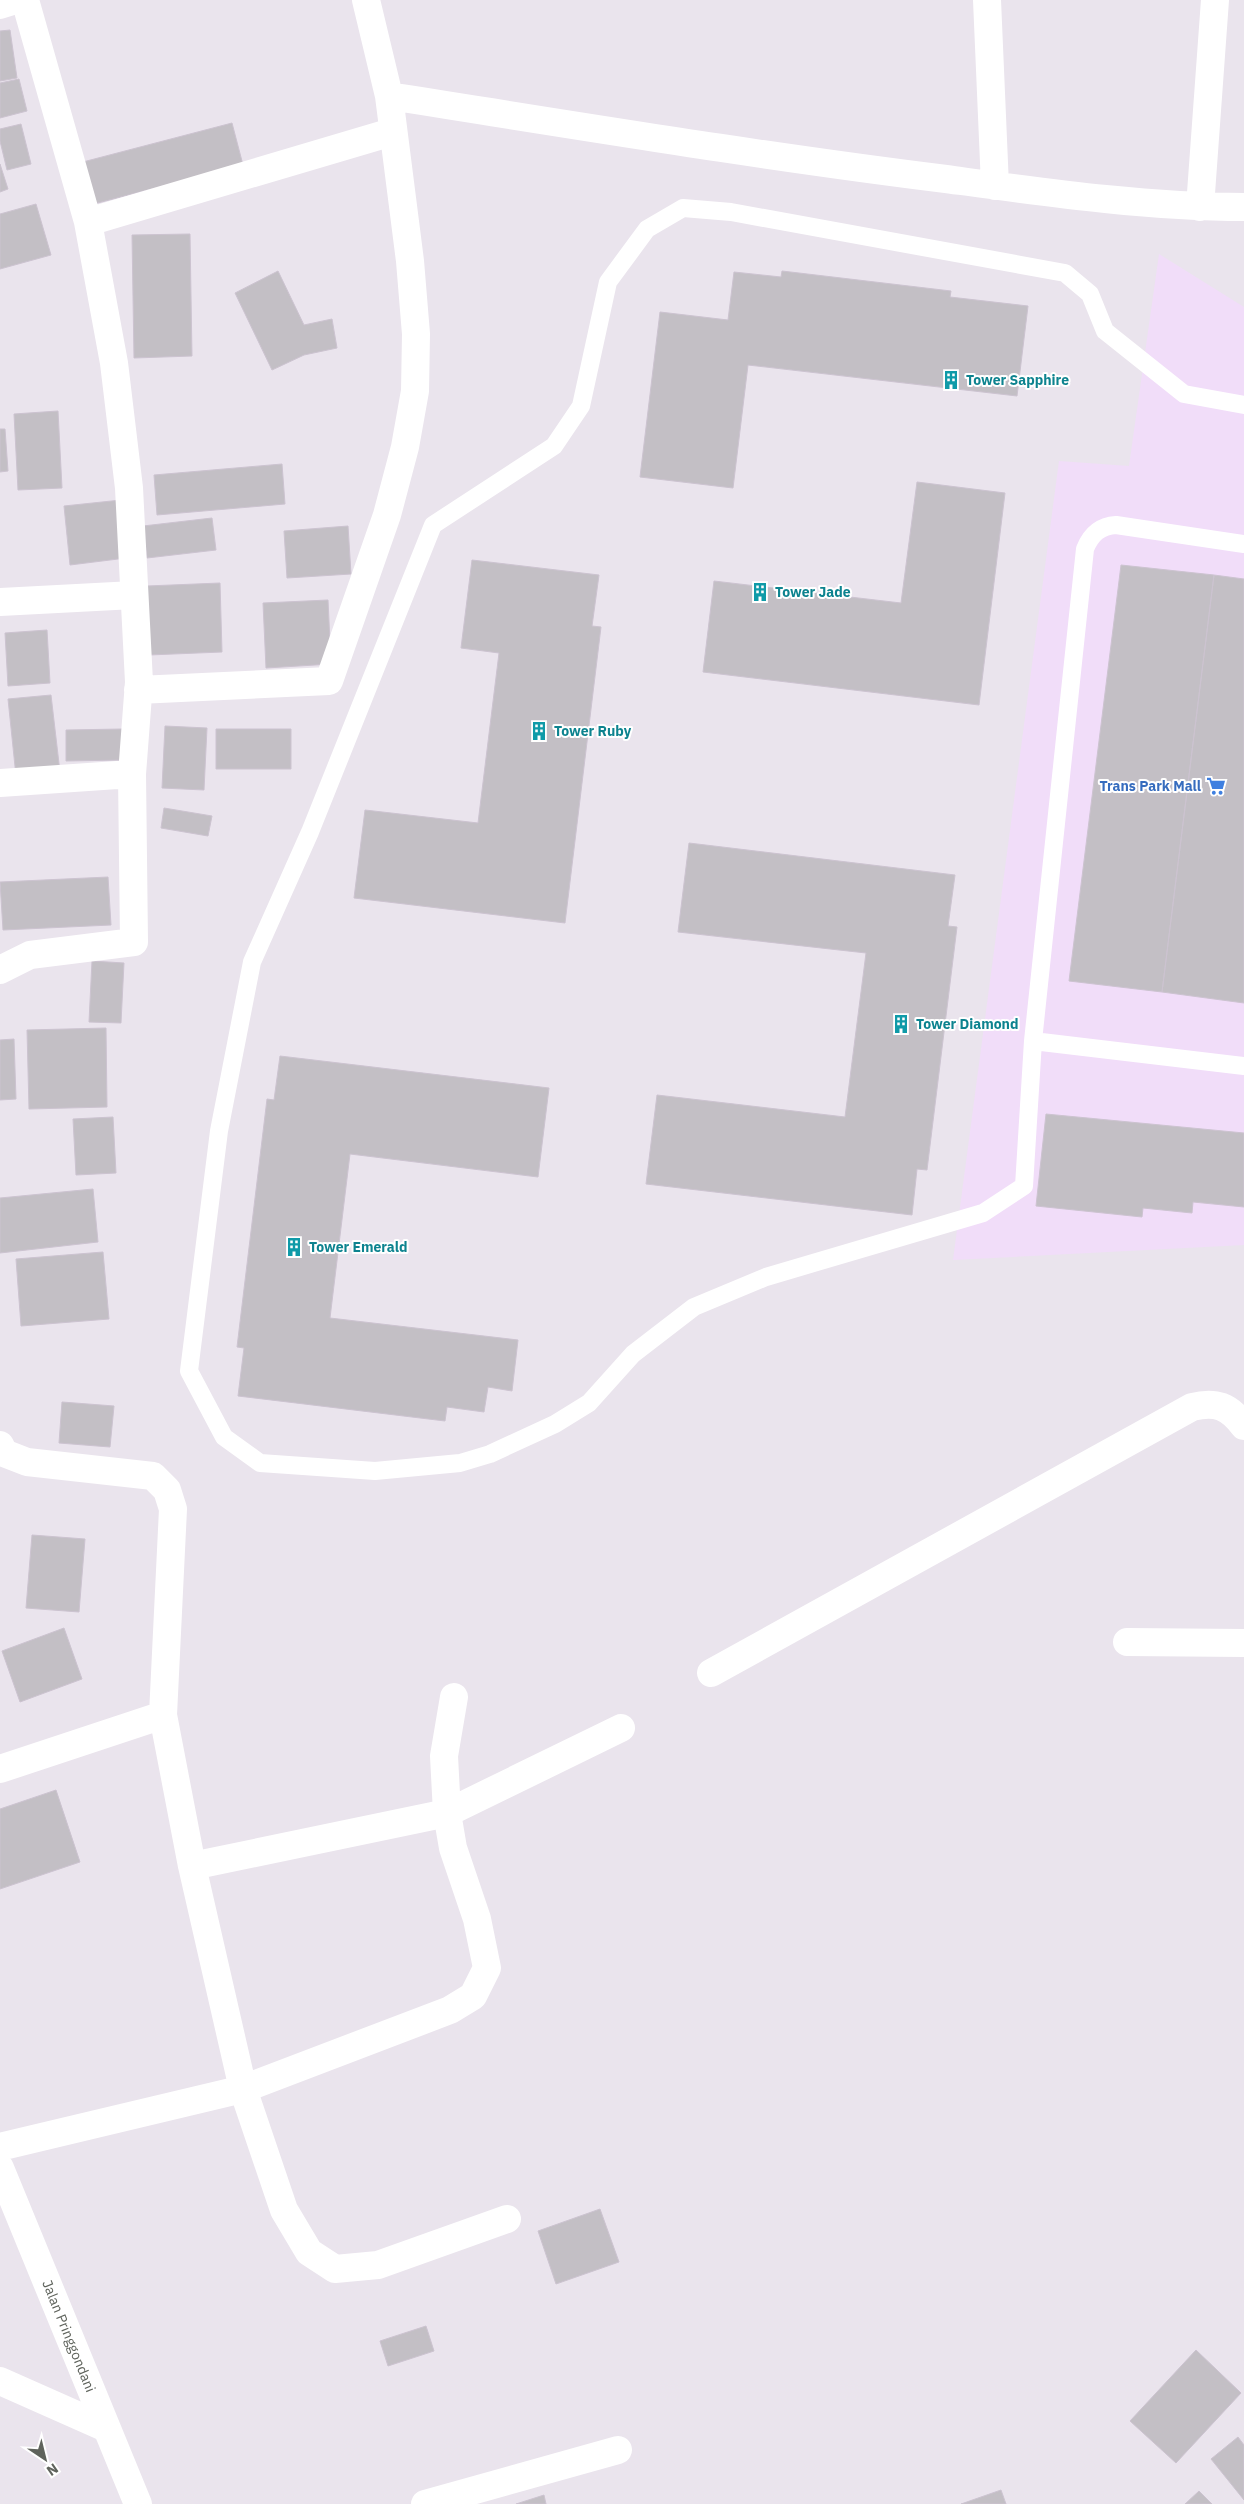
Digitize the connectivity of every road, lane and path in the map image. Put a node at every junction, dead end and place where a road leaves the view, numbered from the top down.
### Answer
1 (16, 0) edge
2 (25, 0) edge
3 (366, 0) edge
4 (987, 0) edge
5 (1215, 0) edge
6 (0, 5) edge
7 (389, 96) junction
8 (392, 132) junction
9 (995, 186) junction
10 (1200, 207) junction
11 (1244, 207) edge
12 (88, 222) junction
13 (1244, 405) edge
14 (1244, 544) edge
15 (134, 595) junction
16 (0, 602) edge
17 (138, 690) junction
18 (132, 774) junction
19 (0, 783) edge
20 (0, 970) edge
21 (1033, 1041) junction
22 (1244, 1066) edge
23 (1244, 1426) edge
24 (0, 1445) edge
25 (1127, 1642) dead end
26 (1244, 1643) edge
27 (711, 1673) dead end
28 (454, 1697) dead end
29 (163, 1715) junction
30 (621, 1728) dead end
31 (0, 1769) edge
32 (447, 1813) junction
33 (192, 1866) junction
34 (242, 2089) junction
35 (0, 2147) edge
36 (0, 2168) edge
37 (507, 2220) dead end
38 (0, 2381) edge
39 (106, 2428) junction
40 (618, 2450) dead end
41 (138, 2504) edge
42 (425, 2504) edge

1 - 6 street
2 - 12 street
3 - 7 street
4 - 9 street
5 - 10 street
7 - 8 street
7 - 9 street
8 - 12 street
8 - 17 street
9 - 10 street
10 - 11 street
12 - 15 street
13 - 21 lane
14 - 21 lane
15 - 16 street
15 - 17 street
17 - 18 street
18 - 19 street
18 - 20 street
21 - 22 lane
23 - 27 street
24 - 29 street
25 - 26 street
28 - 32 street
29 - 31 street
29 - 33 street
30 - 32 street
32 - 33 street
32 - 34 street
33 - 34 street
34 - 35 street
34 - 37 street
36 - 39 street, Jalan Pringgondani
38 - 39 street
39 - 41 street, Jalan Pringgondani
40 - 42 street

